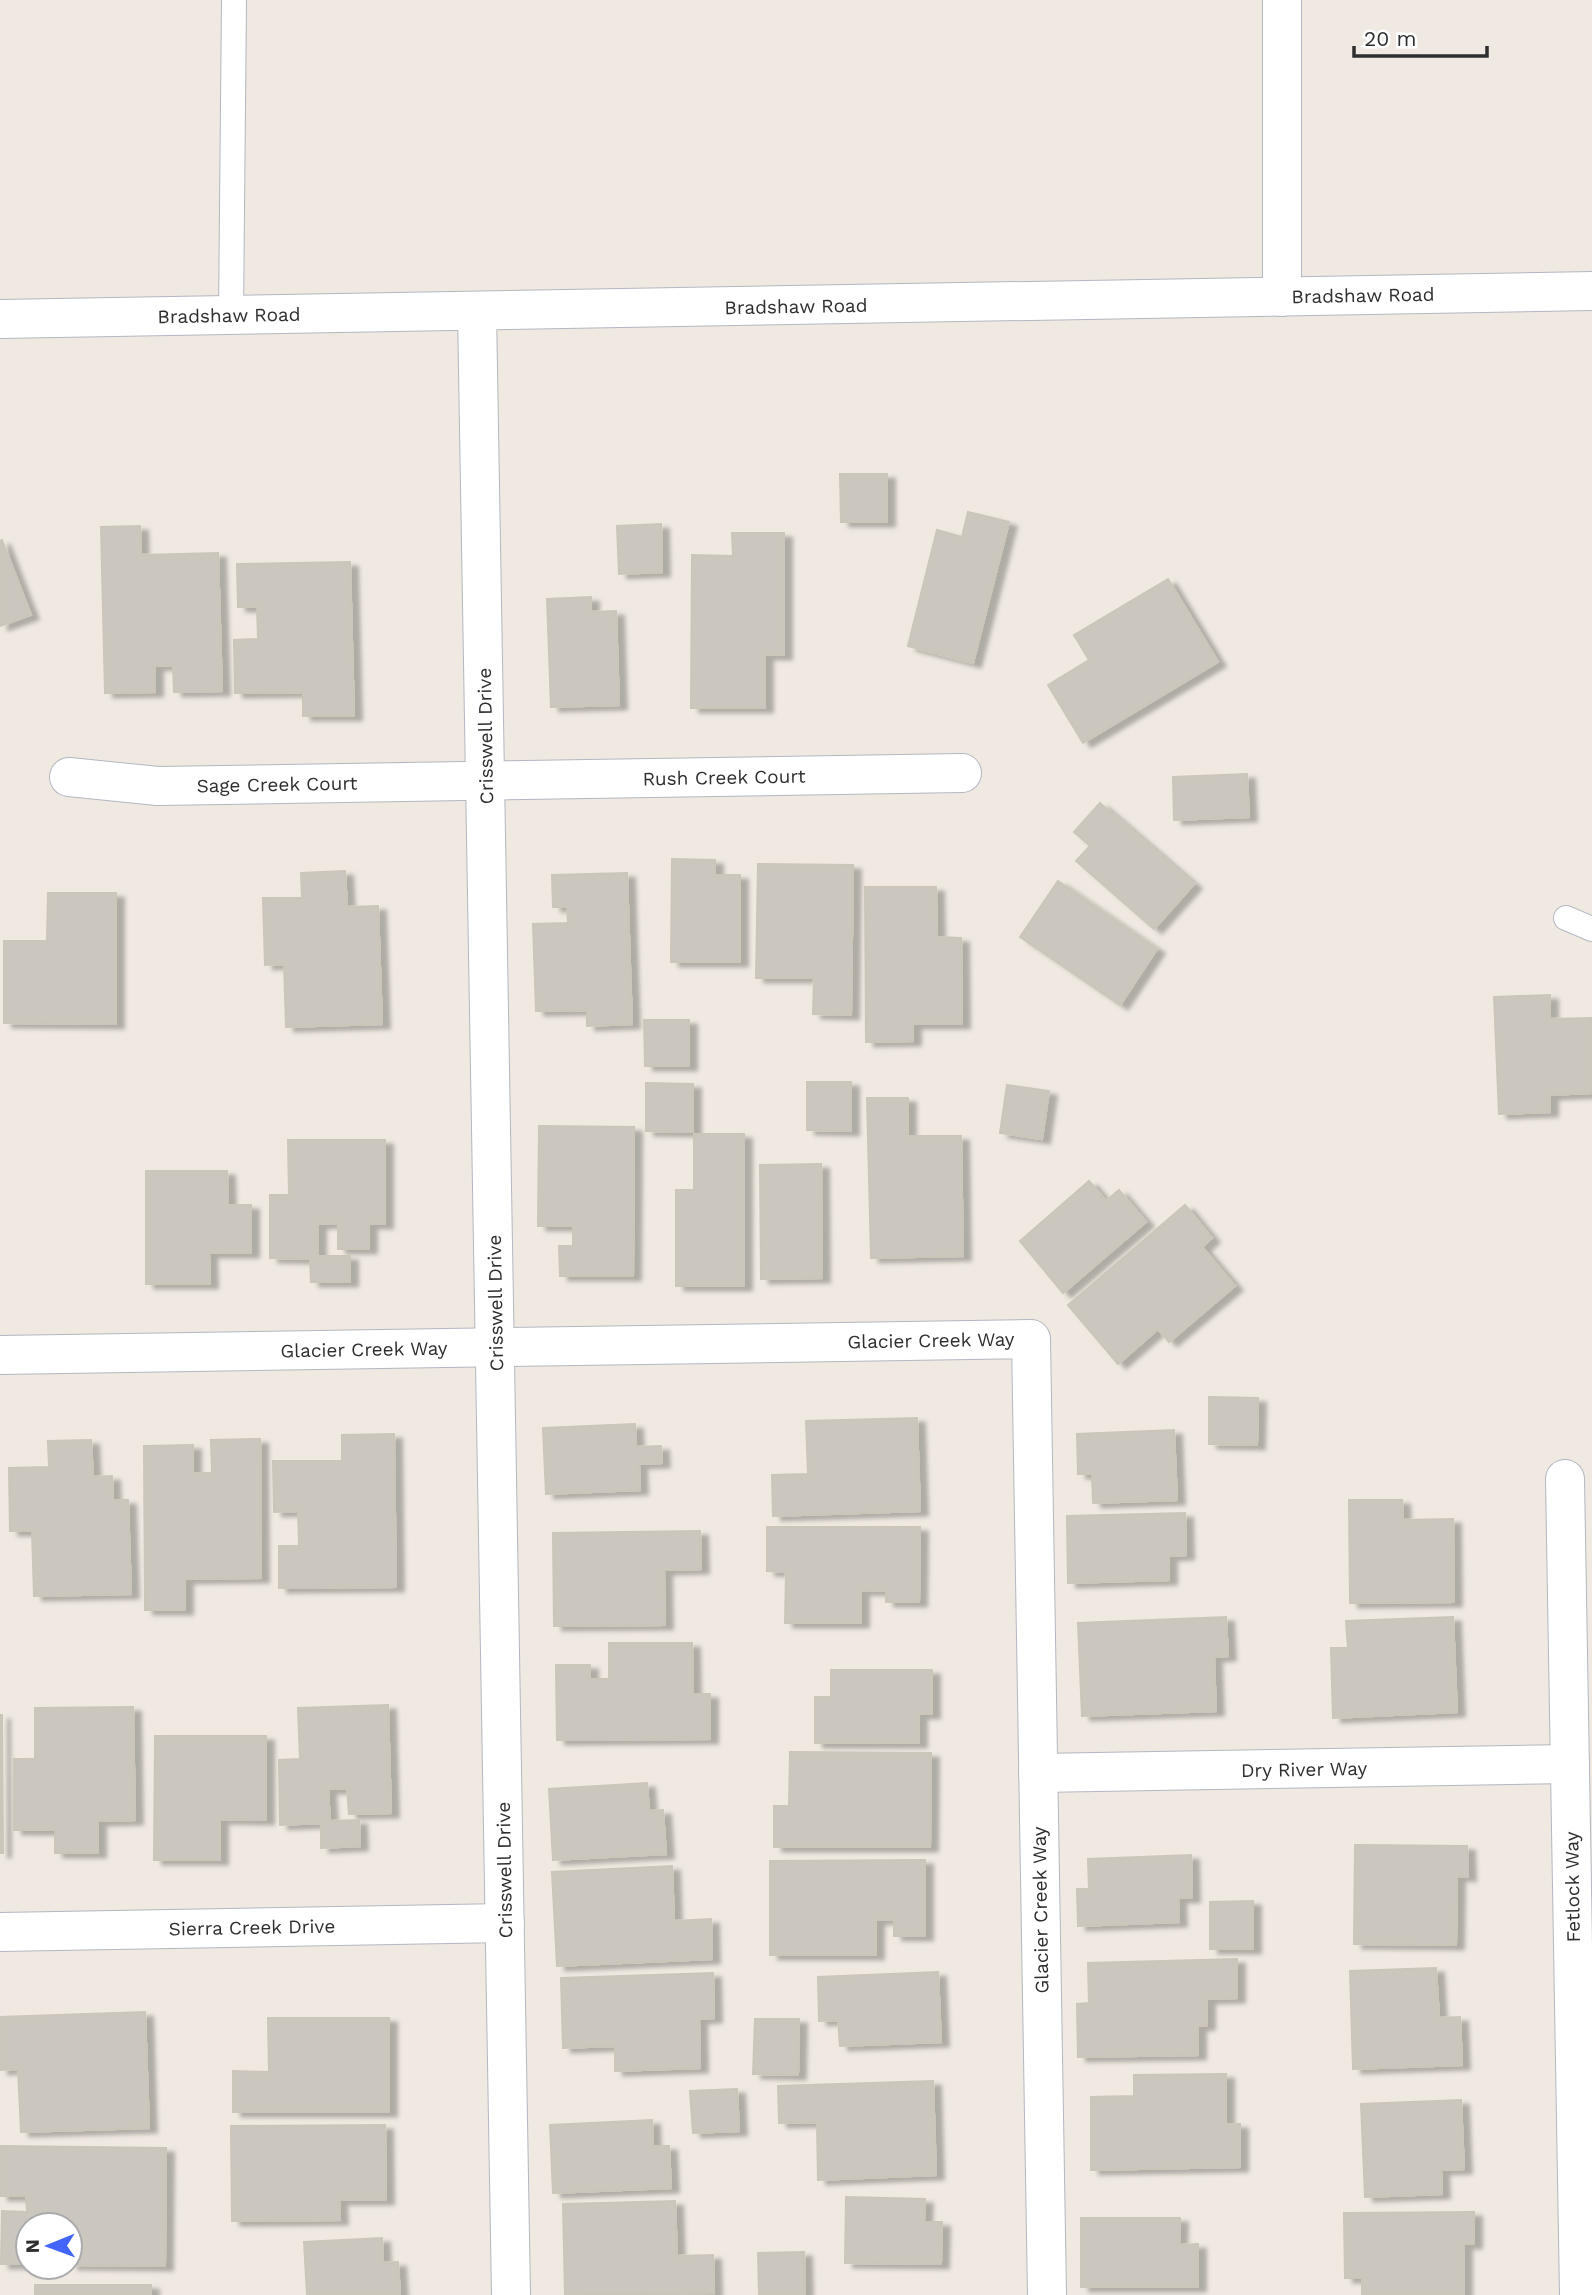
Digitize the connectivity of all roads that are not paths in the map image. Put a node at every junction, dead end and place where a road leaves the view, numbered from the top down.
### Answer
1 (234, 0) edge
2 (1282, 0) edge
3 (1592, 291) edge
4 (1282, 297) junction
5 (477, 311) junction
6 (231, 315) junction
7 (0, 319) edge
8 (962, 773) dead end
9 (69, 777) dead end
10 (486, 782) junction
11 (1566, 918) dead end
12 (1592, 929) edge
13 (496, 1347) junction
14 (0, 1356) edge
15 (1564, 1479) dead end
16 (1570, 1765) junction
17 (1038, 1773) junction
18 (505, 1923) junction
19 (0, 1932) edge
20 (512, 2295) edge
21 (1047, 2295) edge
22 (1579, 2295) edge

1 - 6 lane
2 - 4 street
3 - 4 street, Bradshaw Road
4 - 5 street, Bradshaw Road
5 - 6 street, Bradshaw Road
5 - 10 street, Crisswell Drive
6 - 7 street, Bradshaw Road
8 - 10 street, Rush Creek Court
9 - 10 street, Sage Creek Court
10 - 13 street, Crisswell Drive
11 - 12 lane
13 - 14 street, Glacier Creek Way
13 - 17 street, Glacier Creek Way
13 - 18 street, Crisswell Drive
15 - 16 street, Fetlock Way
16 - 17 street, Dry River Way
16 - 22 street, Fetlock Way
17 - 21 street, Glacier Creek Way
18 - 19 street, Sierra Creek Drive
18 - 20 street, Crisswell Drive

